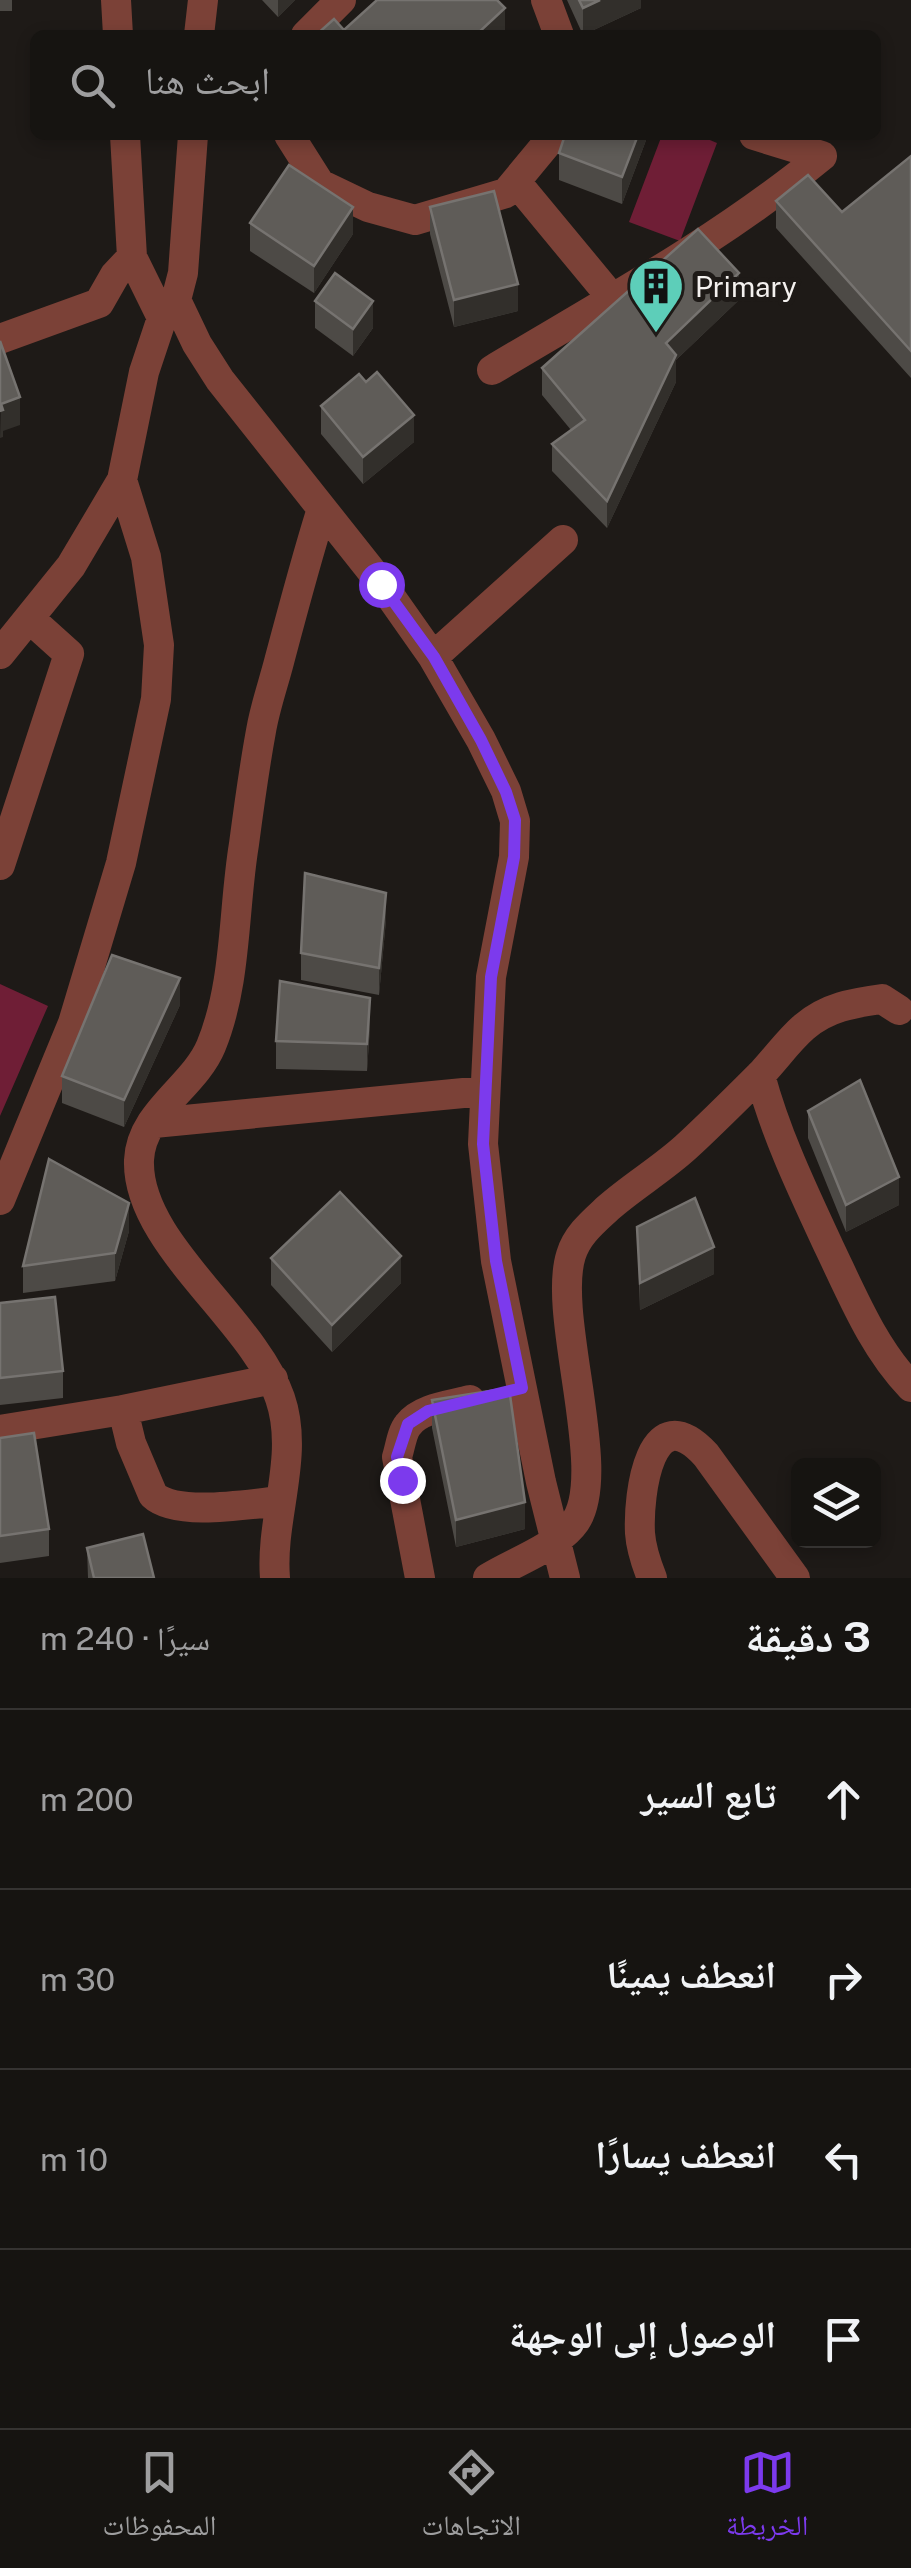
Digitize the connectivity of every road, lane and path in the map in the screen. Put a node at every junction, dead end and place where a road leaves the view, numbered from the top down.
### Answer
1 (116, 0) edge
2 (203, 0) edge
3 (342, 0) edge
4 (546, 0) edge
5 (118, 30) edge
6 (200, 30) edge
7 (311, 30) edge
8 (557, 30) edge
9 (125, 140) edge
10 (193, 140) edge
11 (292, 140) edge
12 (550, 140) edge
13 (770, 140) edge
14 (516, 182) junction
15 (132, 257) junction
16 (612, 298) junction
17 (169, 309) junction
18 (0, 339) edge
19 (492, 370) dead end
20 (122, 480) junction
21 (321, 512) junction
22 (564, 540) dead end
23 (29, 618) junction
24 (0, 654) edge
25 (434, 657) junction
26 (0, 864) edge
27 (899, 1010) dead end
28 (760, 1075) junction
29 (484, 1091) junction
30 (154, 1123) junction
31 (0, 1200) edge
32 (273, 1379) junction
33 (911, 1387) edge
34 (522, 1388) junction
35 (122, 1410) junction
36 (0, 1430) edge
37 (280, 1501) junction
38 (555, 1540) junction
39 (276, 1578) edge
40 (420, 1578) edge
41 (488, 1578) edge
42 (564, 1578) edge
43 (652, 1578) edge
44 (795, 1578) edge

1 - 5 street
2 - 6 street
3 - 7 street
4 - 8 street
9 - 15 street
10 - 17 street
11 - 14 street
12 - 14 street
13 - 16 street
14 - 16 street
15 - 17 street
15 - 18 street
16 - 19 street
17 - 20 street
17 - 21 street
20 - 23 street
20 - 31 street
21 - 25 street
21 - 30 street
22 - 25 street
23 - 24 street
23 - 26 street
25 - 29 street
27 - 28 street
28 - 33 street
28 - 38 street
29 - 30 street
29 - 34 street
30 - 32 street
32 - 35 street
32 - 37 street
34 - 38 street
34 - 40 street
35 - 36 street
35 - 37 street
37 - 39 street
38 - 41 street
38 - 42 street
43 - 44 street

